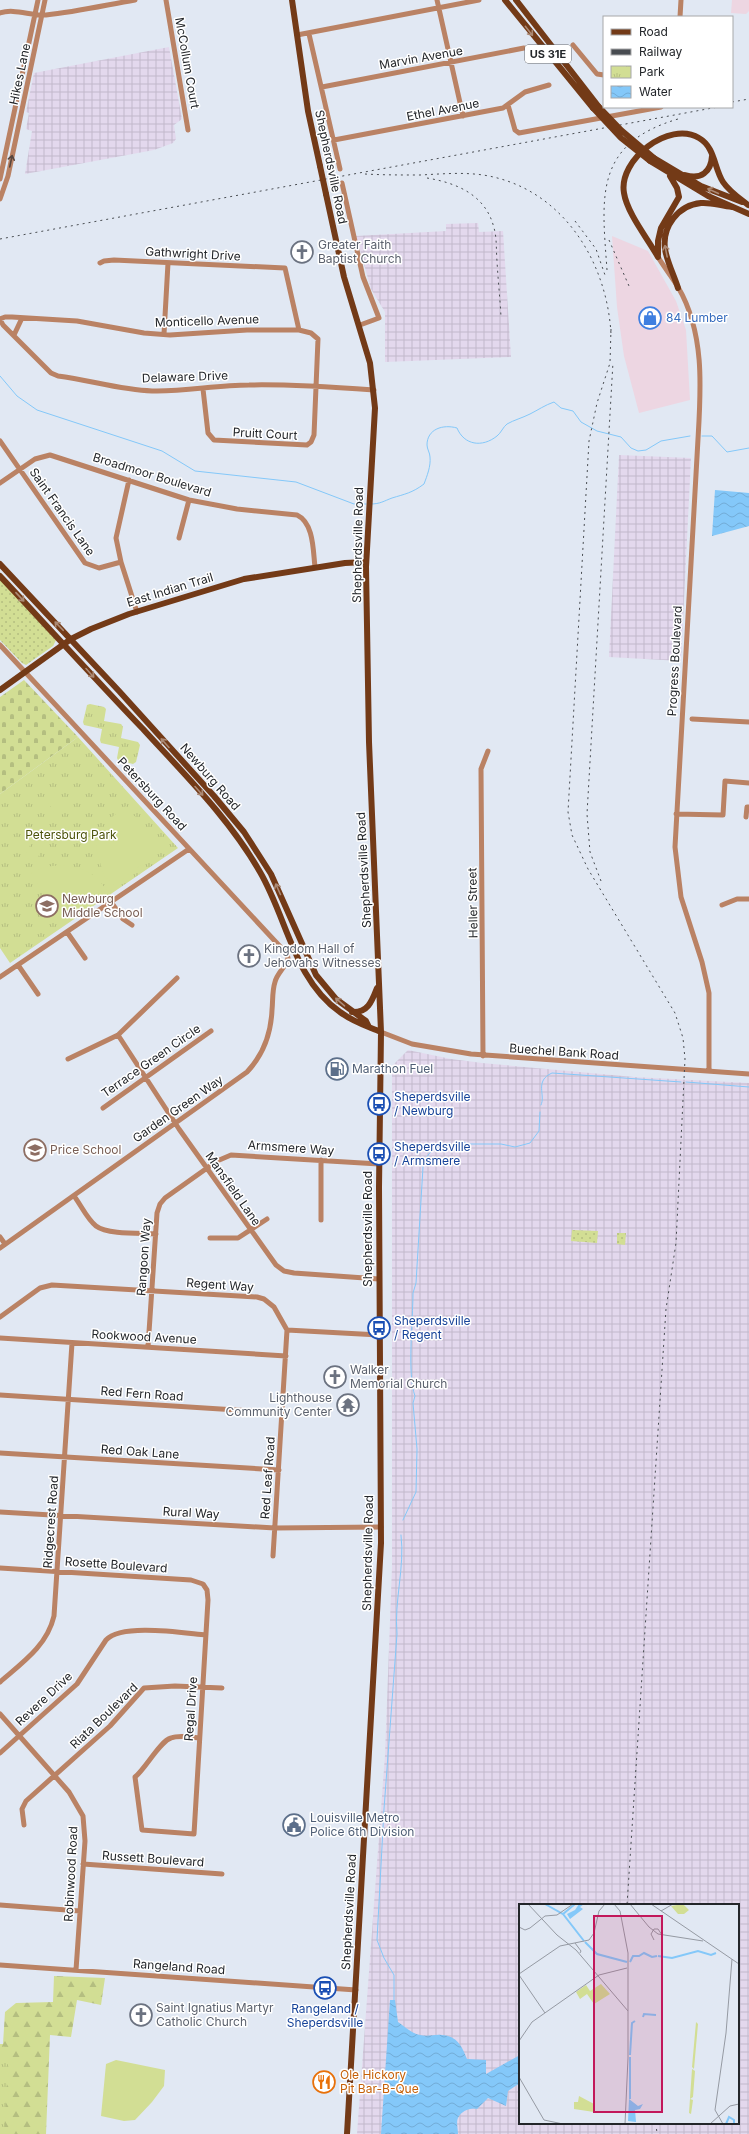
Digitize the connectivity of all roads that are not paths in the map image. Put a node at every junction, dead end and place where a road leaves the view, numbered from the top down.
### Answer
1 (38, 0) edge
2 (45, 0) edge
3 (135, 0) edge
4 (166, 0) edge
5 (292, 0) edge
6 (437, 0) edge
7 (479, 0) edge
8 (505, 0) edge
9 (516, 0) edge
10 (681, 0) edge
11 (439, 9) junction
12 (0, 12) edge
13 (36, 15) junction
14 (43, 15) junction
15 (680, 16) edge
16 (308, 34) junction
17 (296, 35) junction
18 (573, 45) dead end
19 (524, 48) dead end
20 (451, 62) junction
21 (603, 75) edge
22 (549, 85) dead end
23 (322, 87) junction
24 (508, 105) junction
25 (596, 107) junction
26 (656, 108) edge
27 (463, 116) junction
28 (188, 130) dead end
29 (334, 140) junction
30 (712, 154) junction
31 (652, 159) junction
32 (340, 169) dead end
33 (675, 171) junction
34 (668, 174) junction
35 (0, 179) edge
36 (342, 182) dead end
37 (0, 199) edge
38 (748, 205) edge
39 (732, 207) junction
40 (749, 214) edge
41 (658, 257) junction
42 (100, 263) dead end
43 (168, 263) junction
44 (678, 288) junction
45 (22, 318) junction
46 (0, 319) edge
47 (360, 326) junction
48 (299, 330) junction
49 (164, 334) junction
50 (14, 335) junction
51 (317, 387) junction
52 (203, 388) junction
53 (374, 390) junction
54 (0, 441) edge
55 (20, 470) junction
56 (129, 480) junction
57 (0, 483) edge
58 (189, 500) junction
59 (179, 538) dead end
60 (121, 562) junction
61 (366, 562) junction
62 (0, 564) edge
63 (315, 567) junction
64 (0, 576) edge
65 (137, 612) junction
66 (71, 639) junction
67 (63, 644) junction
68 (0, 645) edge
69 (25, 672) junction
70 (0, 690) edge
71 (692, 719) dead end
72 (749, 722) edge
73 (488, 752) dead end
74 (749, 783) edge
75 (749, 807) edge
76 (676, 814) junction
77 (746, 817) dead end
78 (189, 849) junction
79 (749, 899) edge
80 (111, 902) junction
81 (722, 905) dead end
82 (132, 925) dead end
83 (67, 932) junction
84 (85, 958) dead end
85 (288, 958) joint
86 (18, 965) junction
87 (0, 977) edge
88 (177, 978) dead end
89 (379, 980) junction
90 (38, 994) dead end
91 (351, 1012) junction
92 (369, 1027) junction
93 (211, 1031) dead end
94 (381, 1032) junction
95 (118, 1034) junction
96 (483, 1056) junction
97 (68, 1059) dead end
98 (709, 1071) junction
99 (749, 1074) edge
100 (146, 1077) junction
101 (103, 1108) dead end
102 (176, 1123) junction
103 (321, 1160) junction
104 (379, 1164) junction
105 (206, 1168) junction
106 (74, 1196) junction
107 (267, 1219) dead end
108 (321, 1220) dead end
109 (251, 1230) junction
110 (156, 1234) junction
111 (0, 1237) edge
112 (210, 1238) dead end
113 (6, 1244) junction
114 (0, 1248) edge
115 (379, 1278) junction
116 (152, 1291) junction
117 (0, 1317) edge
118 (287, 1330) junction
119 (379, 1335) junction
120 (0, 1338) edge
121 (72, 1343) junction
122 (148, 1347) junction
123 (286, 1356) junction
124 (0, 1396) edge
125 (69, 1400) junction
126 (282, 1413) junction
127 (0, 1453) edge
128 (65, 1457) junction
129 (279, 1470) junction
130 (0, 1512) edge
131 (61, 1516) junction
132 (380, 1527) junction
133 (275, 1528) junction
134 (273, 1556) dead end
135 (0, 1568) edge
136 (58, 1572) junction
137 (205, 1586) joint
138 (206, 1634) junction
139 (0, 1682) edge
140 (202, 1687) junction
141 (222, 1688) dead end
142 (0, 1714) edge
143 (19, 1736) junction
144 (199, 1738) junction
145 (0, 1753) edge
146 (54, 1776) junction
147 (24, 1825) dead end
148 (83, 1864) junction
149 (222, 1874) dead end
150 (0, 1905) edge
151 (80, 1911) junction
152 (0, 1965) edge
153 (76, 1970) junction
154 (356, 1990) junction
155 (347, 2134) edge

1 - 13 street, Hikes Lane
2 - 14 street, Hikes Lane
3 - 14 street
4 - 28 street, McCollum Court
5 - 17 main road, Shepherdsville Road
6 - 11 street
7 - 11 street
8 -> 25 main road, US 31E
9 - 25 main road, US 31E
10 - 15 street
11 - 16 street
11 - 20 street
12 - 13 street
13 - 14 street
13 - 35 street, Hikes Lane
37 -> 14 street, Hikes Lane
16 - 17 street
16 - 23 street, Shepherdsville Road
17 - 47 main road, Shepherdsville Road, bridge
18 - 21 street
19 - 20 street, Marvin Avenue
20 - 23 street, Marvin Avenue
20 - 27 street
22 - 24 street, Ethel Avenue
23 - 29 street, Shepherdsville Road
24 - 26 street
24 - 27 street, Ethel Avenue
25 - 31 main road, US 31E, bridge
27 - 29 street, Ethel Avenue
29 - 32 street, Shepherdsville Road
30 - 33 main road
30 - 38 main road
30 - 41 main road
31 - 33 main road, US 31E
31 - 34 main road, US 31E
38 -> 33 main road, US 31E
34 - 39 main road, US 31E
34 - 41 main road
36 - 47 street, Shepherdsville Road
39 - 40 main road, US 31E
44 -> 39 main road
41 - 44 street, Progress Boulevard
42 - 43 street, Gathwright Drive
43 - 48 street, Gathwright Drive
43 - 49 street
44 - 76 street, Progress Boulevard
45 - 46 street, Monticello Avenue
45 - 49 street, Monticello Avenue
45 - 50 street
46 - 50 street, Delaware Drive
47 - 53 main road, Shepherdsville Road
48 - 49 street, Monticello Avenue
48 - 51 street, Monticello Avenue
50 - 52 street, Delaware Drive
51 - 52 street, Delaware Drive
51 - 52 street, Pruitt Court
51 - 53 street, Delaware Drive
53 - 61 main road, Shepherdsville Road
54 - 55 street, Saint Francis Lane
55 - 56 street, Broadmoor Boulevard
55 - 57 street, Broadmoor Boulevard
55 - 60 street, Saint Francis Lane
56 - 58 street, Broadmoor Boulevard
56 - 60 street
58 - 59 street
58 - 63 street, Broadmoor Boulevard
60 - 65 street
61 - 63 main road, East Indian Trail
61 - 89 main road, Shepherdsville Road
66 -> 62 main road, Newburg Road
63 - 65 main road, East Indian Trail
64 -> 67 main road, Newburg Road
65 - 66 main road, East Indian Trail
66 - 67 main road, East Indian Trail
91 -> 66 main road, Newburg Road
67 - 69 main road, East Indian Trail
67 -> 92 main road, Newburg Road
68 - 69 street, Petersburg Road
69 - 70 main road, East Indian Trail
69 - 78 street, Petersburg Road
71 - 72 street
73 - 96 street, Heller Street
74 - 76 street
75 - 77 street
76 - 98 street, Progress Boulevard
78 - 80 street
78 - 85 street, Petersburg Road
79 - 81 street
80 - 82 street
80 - 83 street
83 - 84 street
83 - 86 street
85 - 102 street, Garden Green Way
86 - 87 street
86 - 90 street
88 - 95 street
89 - 91 main road
89 - 94 main road, Shepherdsville Road
91 - 92 main road, Newburg Road
92 - 94 main road, Newburg Road
93 - 100 street, Terrace Green Circle
94 - 96 street, Buechel Bank Road
94 - 104 main road, Shepherdsville Road
95 - 97 street
95 - 100 street, Mansfield Lane
96 - 98 street, Buechel Bank Road
98 - 99 street, Buechel Bank Road
100 - 101 street, Terrace Green Circle
100 - 102 street, Mansfield Lane
102 - 105 street, Mansfield Lane
102 - 106 street, Garden Green Way
103 - 104 street, Armsmere Way
103 - 105 street, Armsmere Way
103 - 108 street
104 - 115 main road, Shepherdsville Road
105 - 109 street, Mansfield Lane
105 - 110 street, Rangoon Way
106 - 110 street
106 - 113 street, Garden Green Way
107 - 109 street
109 - 112 street
109 - 115 street, Mansfield Lane
110 - 116 street, Rangoon Way
111 - 113 street
113 - 114 street, Garden Green Way
115 - 119 main road, Shepherdsville Road
116 - 117 street, Regent Way
116 - 118 street, Regent Way
116 - 122 street, Rangoon Way
118 - 119 street
118 - 123 street, Red Leaf Road
119 - 132 main road, Shepherdsville Road
120 - 121 street, Rookwood Avenue
121 - 122 street, Rookwood Avenue
121 - 125 street, Ridgecrest Road
122 - 123 street, Rookwood Avenue
123 - 126 street, Red Leaf Road
124 - 125 street, Red Fern Road
125 - 126 street, Red Fern Road
125 - 128 street, Ridgecrest Road
126 - 129 street, Red Leaf Road
127 - 128 street, Red Oak Lane
128 - 129 street, Red Oak Lane
128 - 131 street, Ridgecrest Road
129 - 133 street, Red Leaf Road
130 - 131 street, Rural Way
131 - 133 street, Rural Way
131 - 136 street, Ridgecrest Road
132 - 133 street, Rural Way
132 - 154 main road, Shepherdsville Road
133 - 134 street, Red Leaf Road
135 - 136 street, Rosette Boulevard
136 - 137 street, Rosette Boulevard
136 - 139 street, Ridgecrest Road
137 - 138 street, Regal Drive
138 - 140 street, Regal Drive
138 - 143 street, Revere Drive
140 - 141 street, Riata Boulevard
140 - 144 street, Regal Drive
140 - 146 street, Riata Boulevard
142 - 143 street, Robinwood Road
143 - 145 street, Revere Drive
143 - 146 street, Robinwood Road
144 - 144 street, Regal Drive
146 - 147 street, Riata Boulevard
146 - 148 street, Robinwood Road
148 - 149 street, Russett Boulevard
148 - 151 street, Robinwood Road
150 - 151 street
151 - 153 street, Robinwood Road
152 - 153 street, Rangeland Road
153 - 154 street, Rangeland Road
154 - 155 main road, Shepherdsville Road

